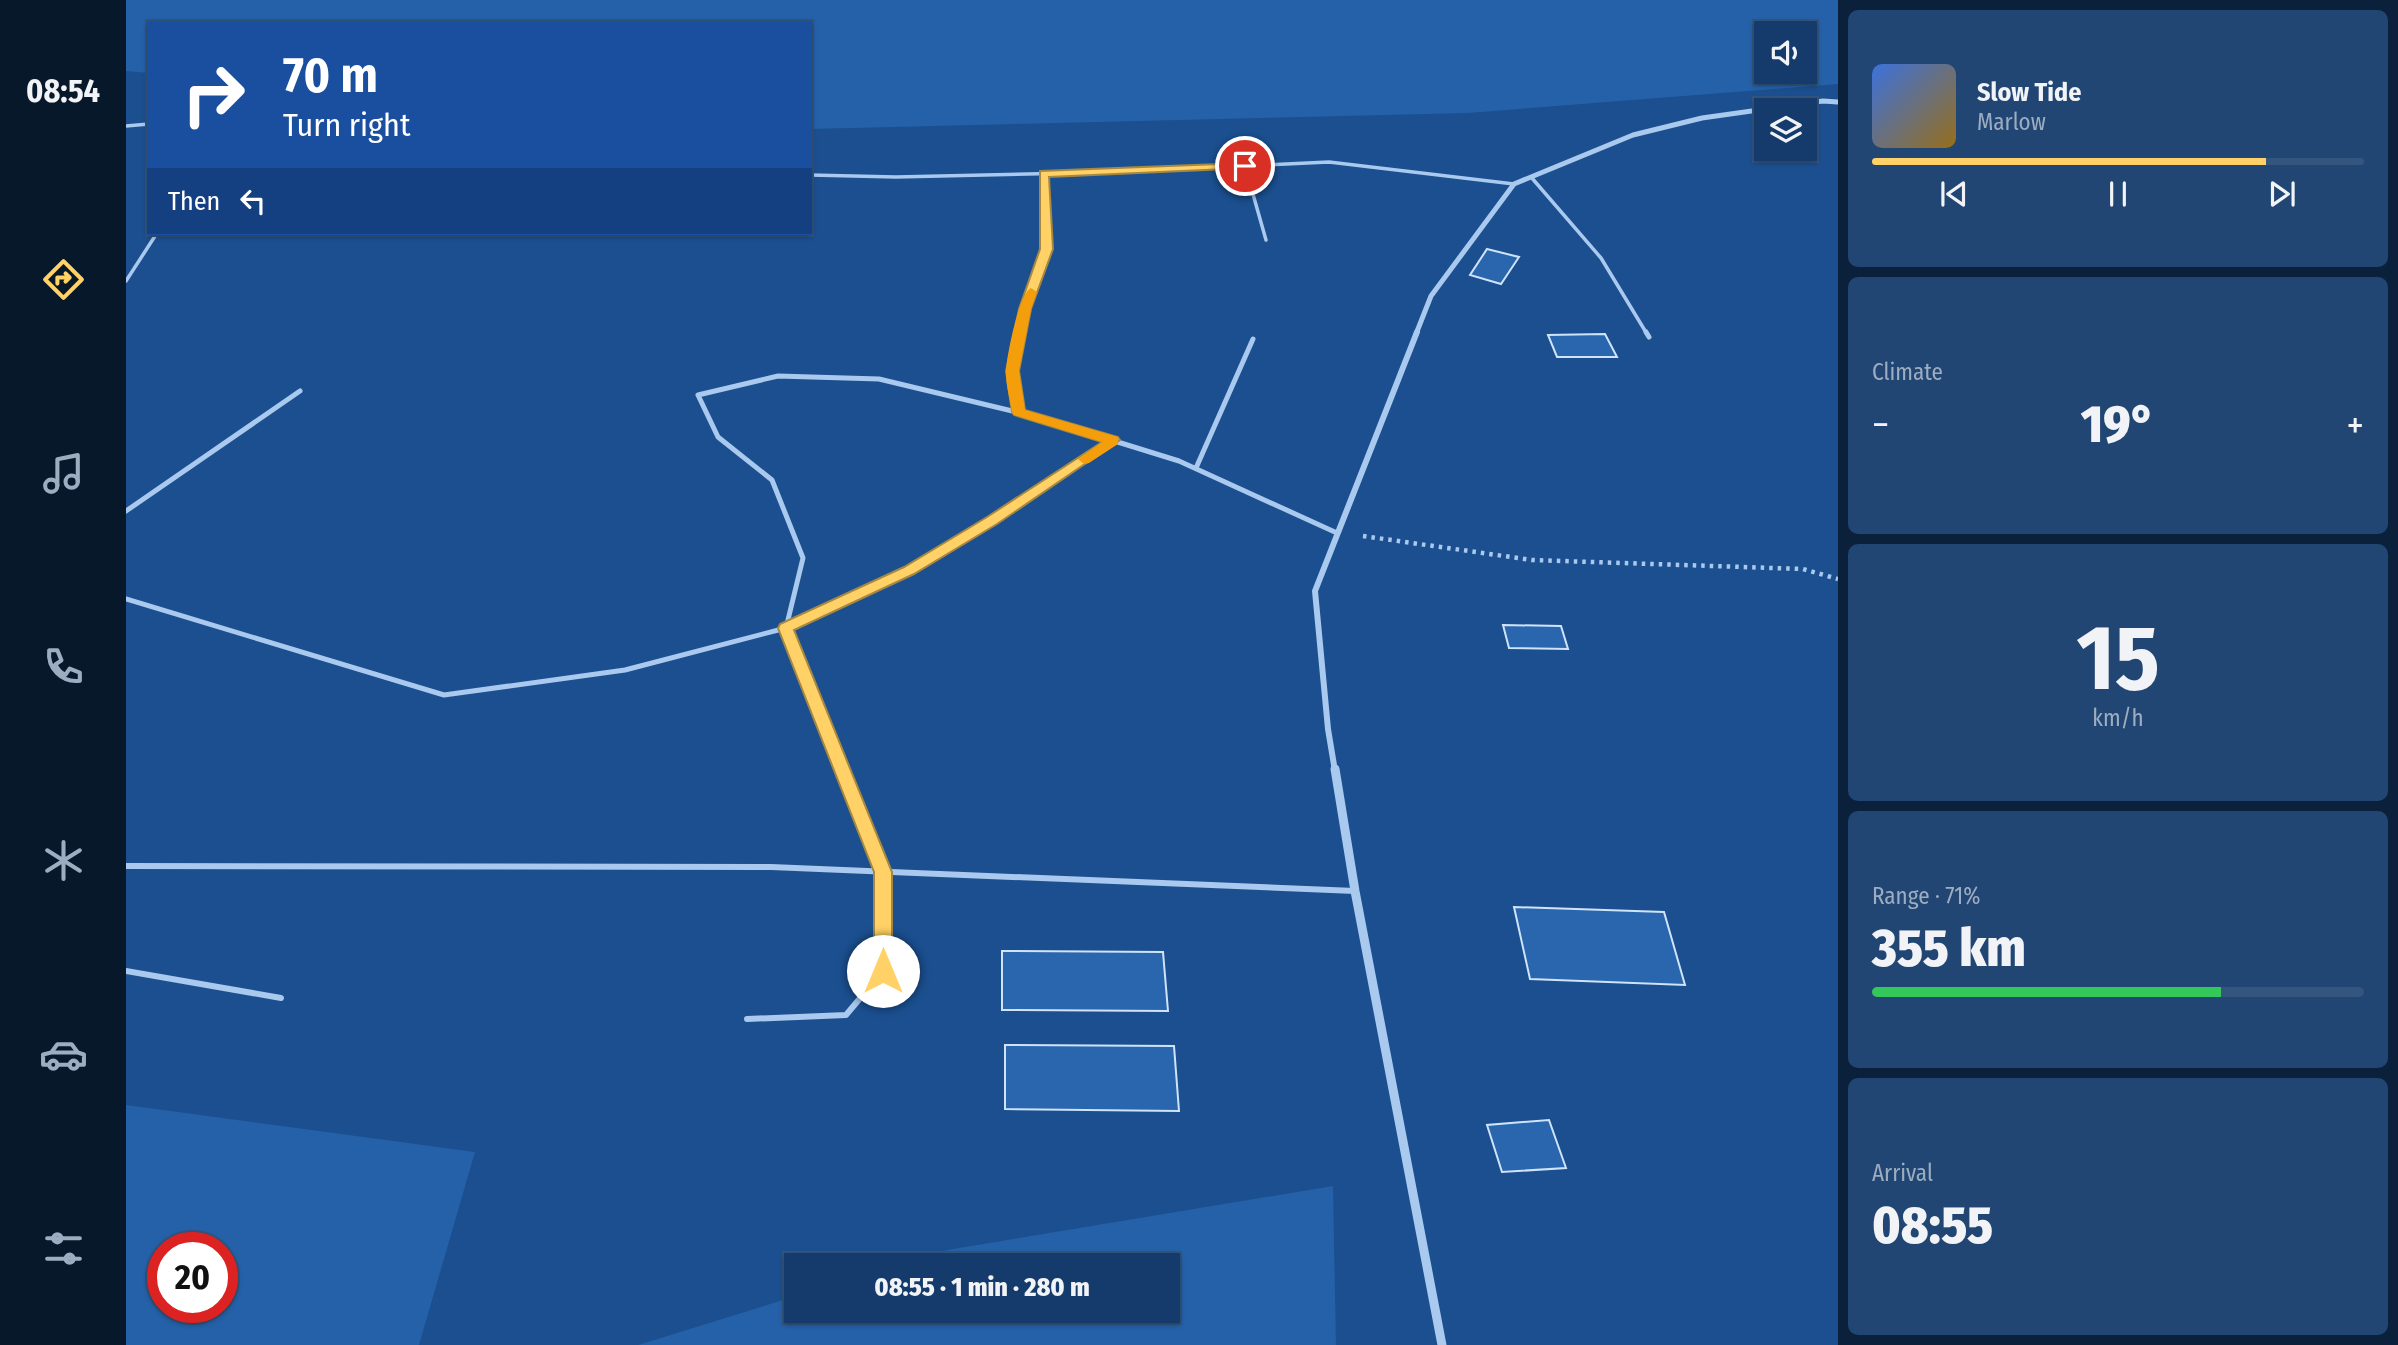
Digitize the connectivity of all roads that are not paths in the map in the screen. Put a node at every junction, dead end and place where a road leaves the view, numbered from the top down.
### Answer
1 (1838, 102) edge
2 (147, 124) edge
3 (126, 126) edge
4 (1245, 166) junction
5 (1044, 173) junction
6 (812, 175) edge
7 (1531, 177) junction
8 (1514, 184) junction
9 (156, 235) edge
10 (1266, 240) dead end
11 (126, 281) edge
12 (1649, 337) dead end
13 (1253, 339) dead end
14 (300, 390) dead end
15 (1018, 412) junction
16 (1114, 440) junction
17 (1196, 468) junction
18 (126, 511) edge
19 (1337, 533) junction
20 (126, 599) edge
21 (786, 628) junction
22 (126, 866) edge
23 (883, 872) junction
24 (1355, 891) junction
25 (126, 971) edge
26 (281, 998) dead end
27 (747, 1019) dead end
28 (1442, 1345) edge

1 - 7 street
2 - 3 lane
4 - 5 lane
4 - 8 lane
4 - 10 lane
5 - 6 lane
5 - 15 lane
7 - 8 street
7 - 12 lane
8 - 19 street
9 - 11 lane
13 - 17 lane
14 - 18 lane
15 - 16 lane
15 - 21 lane
16 - 17 lane
16 - 21 lane
17 - 19 lane
19 - 24 street
20 - 21 lane
21 - 23 lane
22 - 23 lane
23 - 24 lane
23 - 27 lane
24 - 28 street
25 - 26 lane

